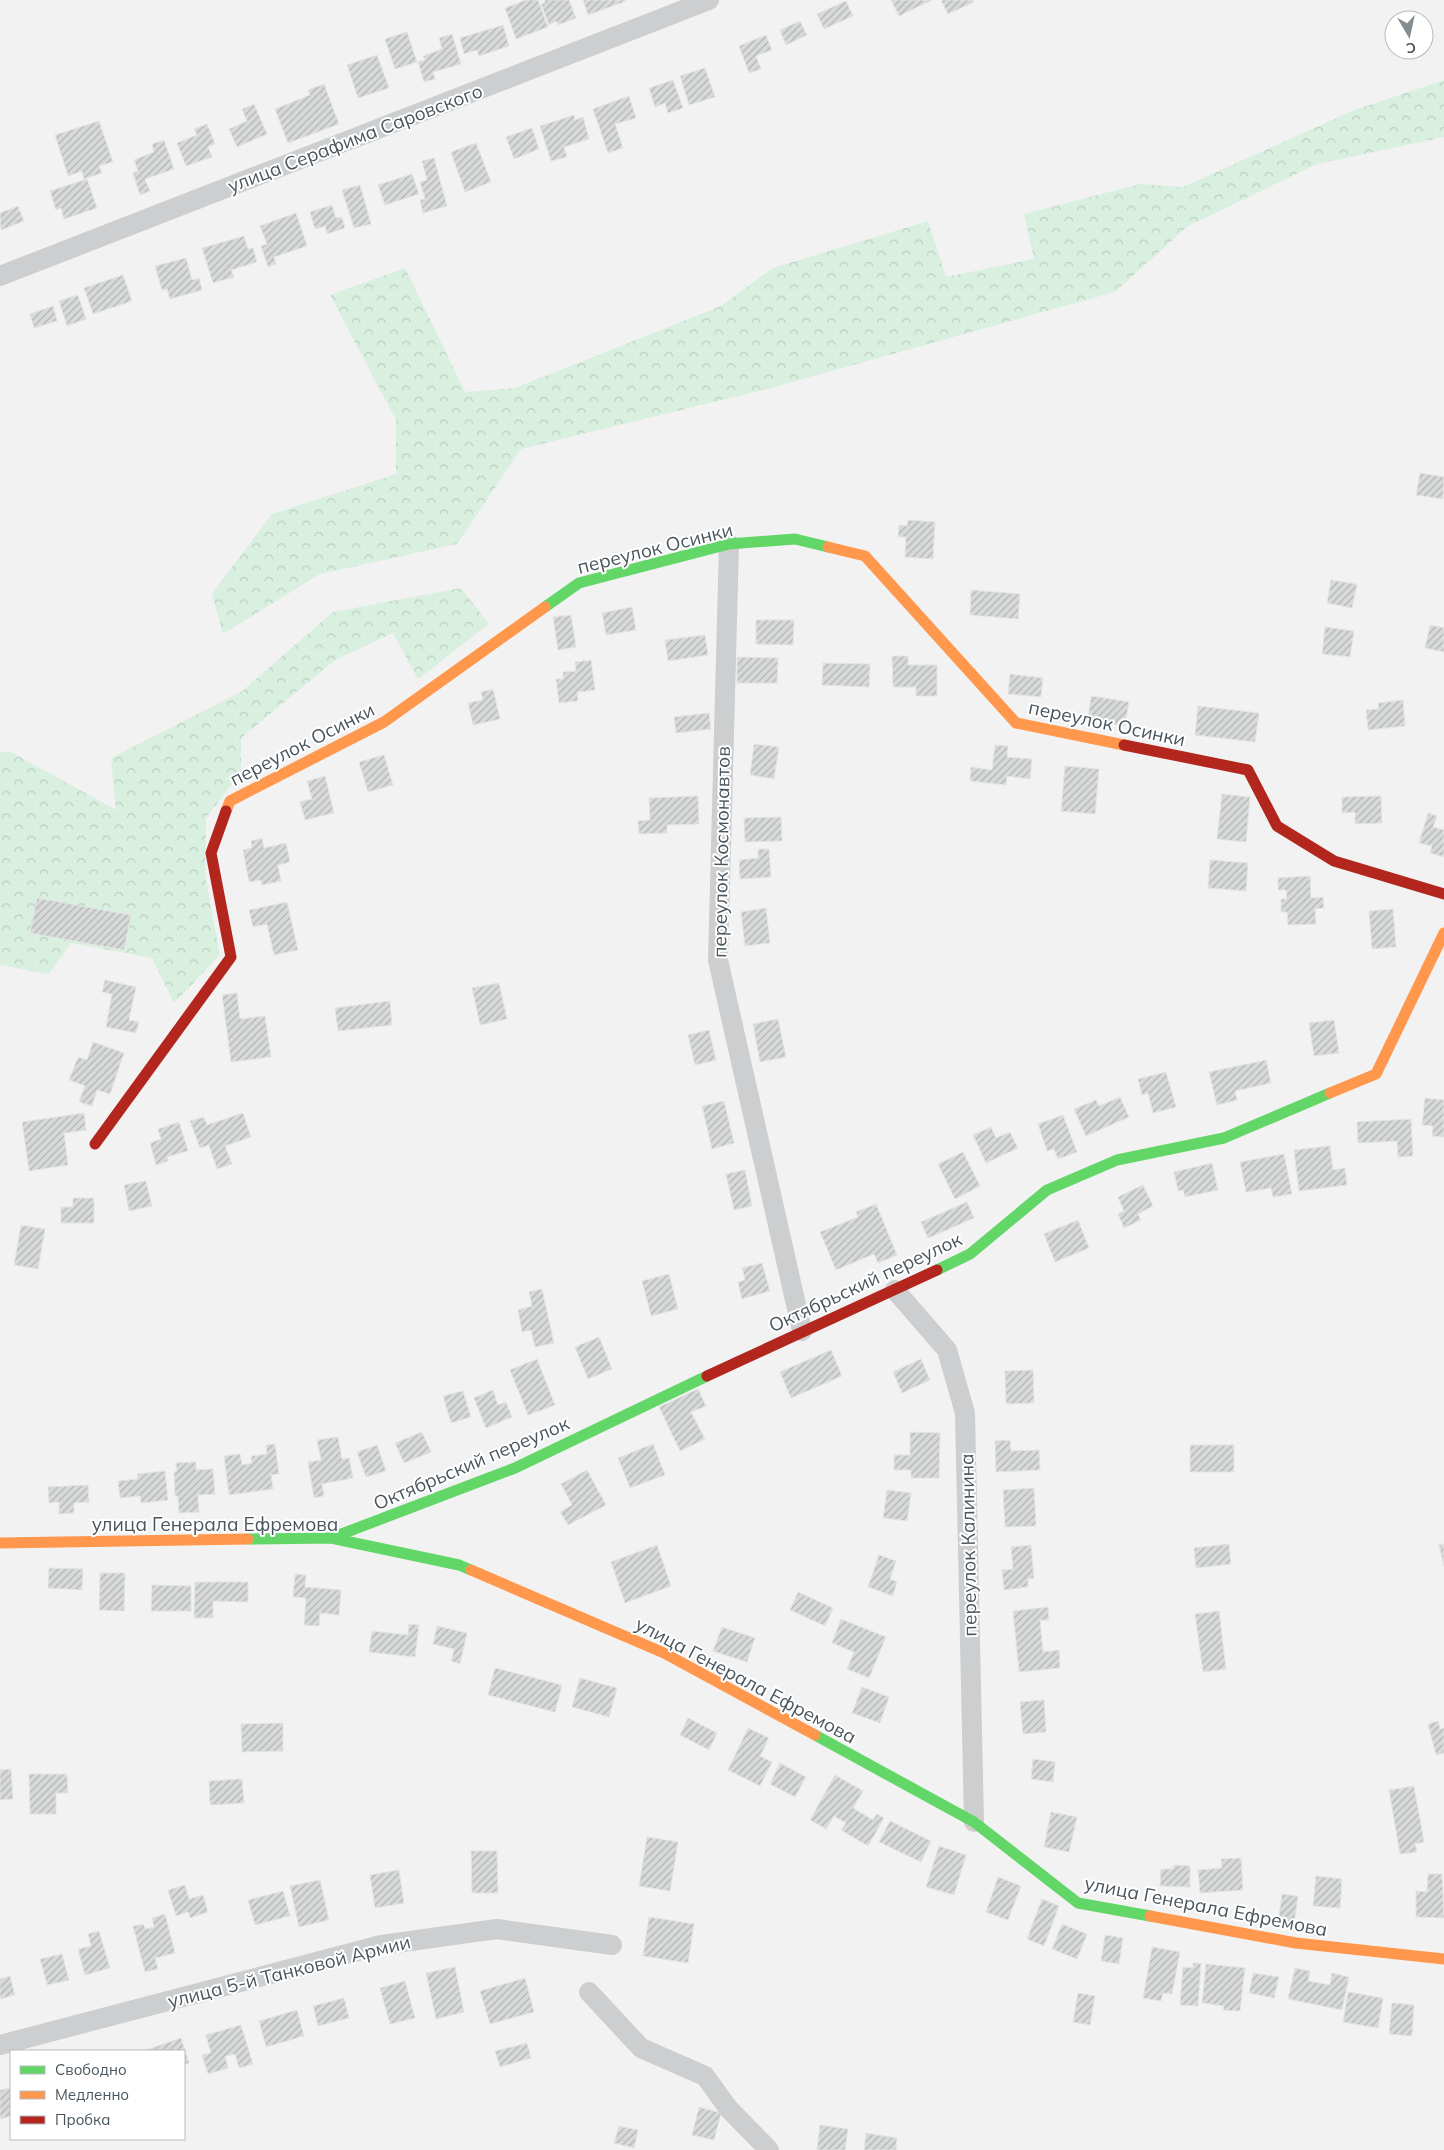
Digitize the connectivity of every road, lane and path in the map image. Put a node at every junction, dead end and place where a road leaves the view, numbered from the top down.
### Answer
1 (698, 2) edge
2 (0, 276) edge
3 (729, 544) junction
4 (1444, 894) edge
5 (1444, 933) edge
6 (95, 1144) dead end
7 (895, 1290) junction
8 (802, 1331) junction
9 (331, 1538) junction
10 (0, 1543) edge
11 (974, 1822) junction
12 (612, 1945) dead end
13 (1444, 1959) edge
14 (589, 1992) dead end
15 (0, 2045) edge
16 (769, 2150) edge

1 - 2 street, улица Серафима Саровского
3 - 4 street, переулок Осинки
3 - 6 street, переулок Осинки
3 - 8 street, переулок Космонавтов
5 - 7 street, Октябрьский переулок
7 - 8 street, Октябрьский переулок
7 - 11 street, переулок Калинина
8 - 9 street, Октябрьский переулок
9 - 10 street, улица Генерала Ефремова
9 - 11 street, улица Генерала Ефремова
11 - 13 street, улица Генерала Ефремова
12 - 15 street, улица 5-й Танковой Армии
14 - 16 street

